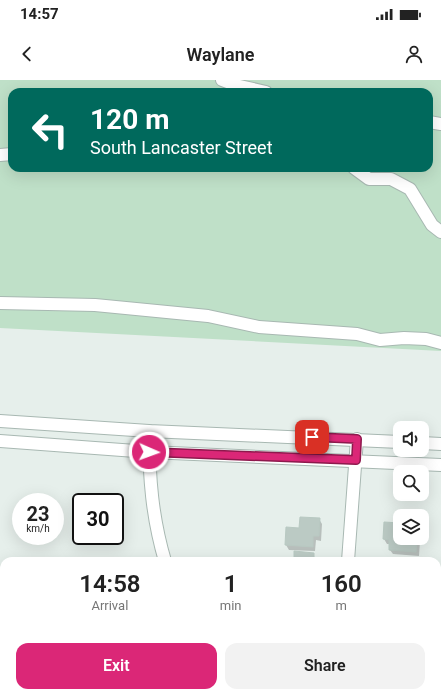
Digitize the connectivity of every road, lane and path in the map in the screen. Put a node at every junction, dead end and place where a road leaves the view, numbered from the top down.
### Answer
1 (222, 80) edge
2 (248, 88) edge
3 (359, 172) edge
4 (441, 232) edge
5 (0, 303) edge
6 (441, 343) edge
7 (0, 421) edge
8 (149, 431) junction
9 (357, 439) junction
10 (0, 441) edge
11 (393, 442) edge
12 (429, 443) edge
13 (441, 444) edge
14 (149, 452) junction
15 (356, 460) junction
16 (441, 465) edge
17 (164, 557) edge
18 (348, 557) edge

1 - 2 street
3 - 4 street
5 - 6 street
7 - 8 street
8 - 9 street
8 - 14 street
9 - 11 street
9 - 15 street
10 - 14 street
12 - 13 street
14 - 15 street
14 - 17 street
15 - 16 street
15 - 18 street

